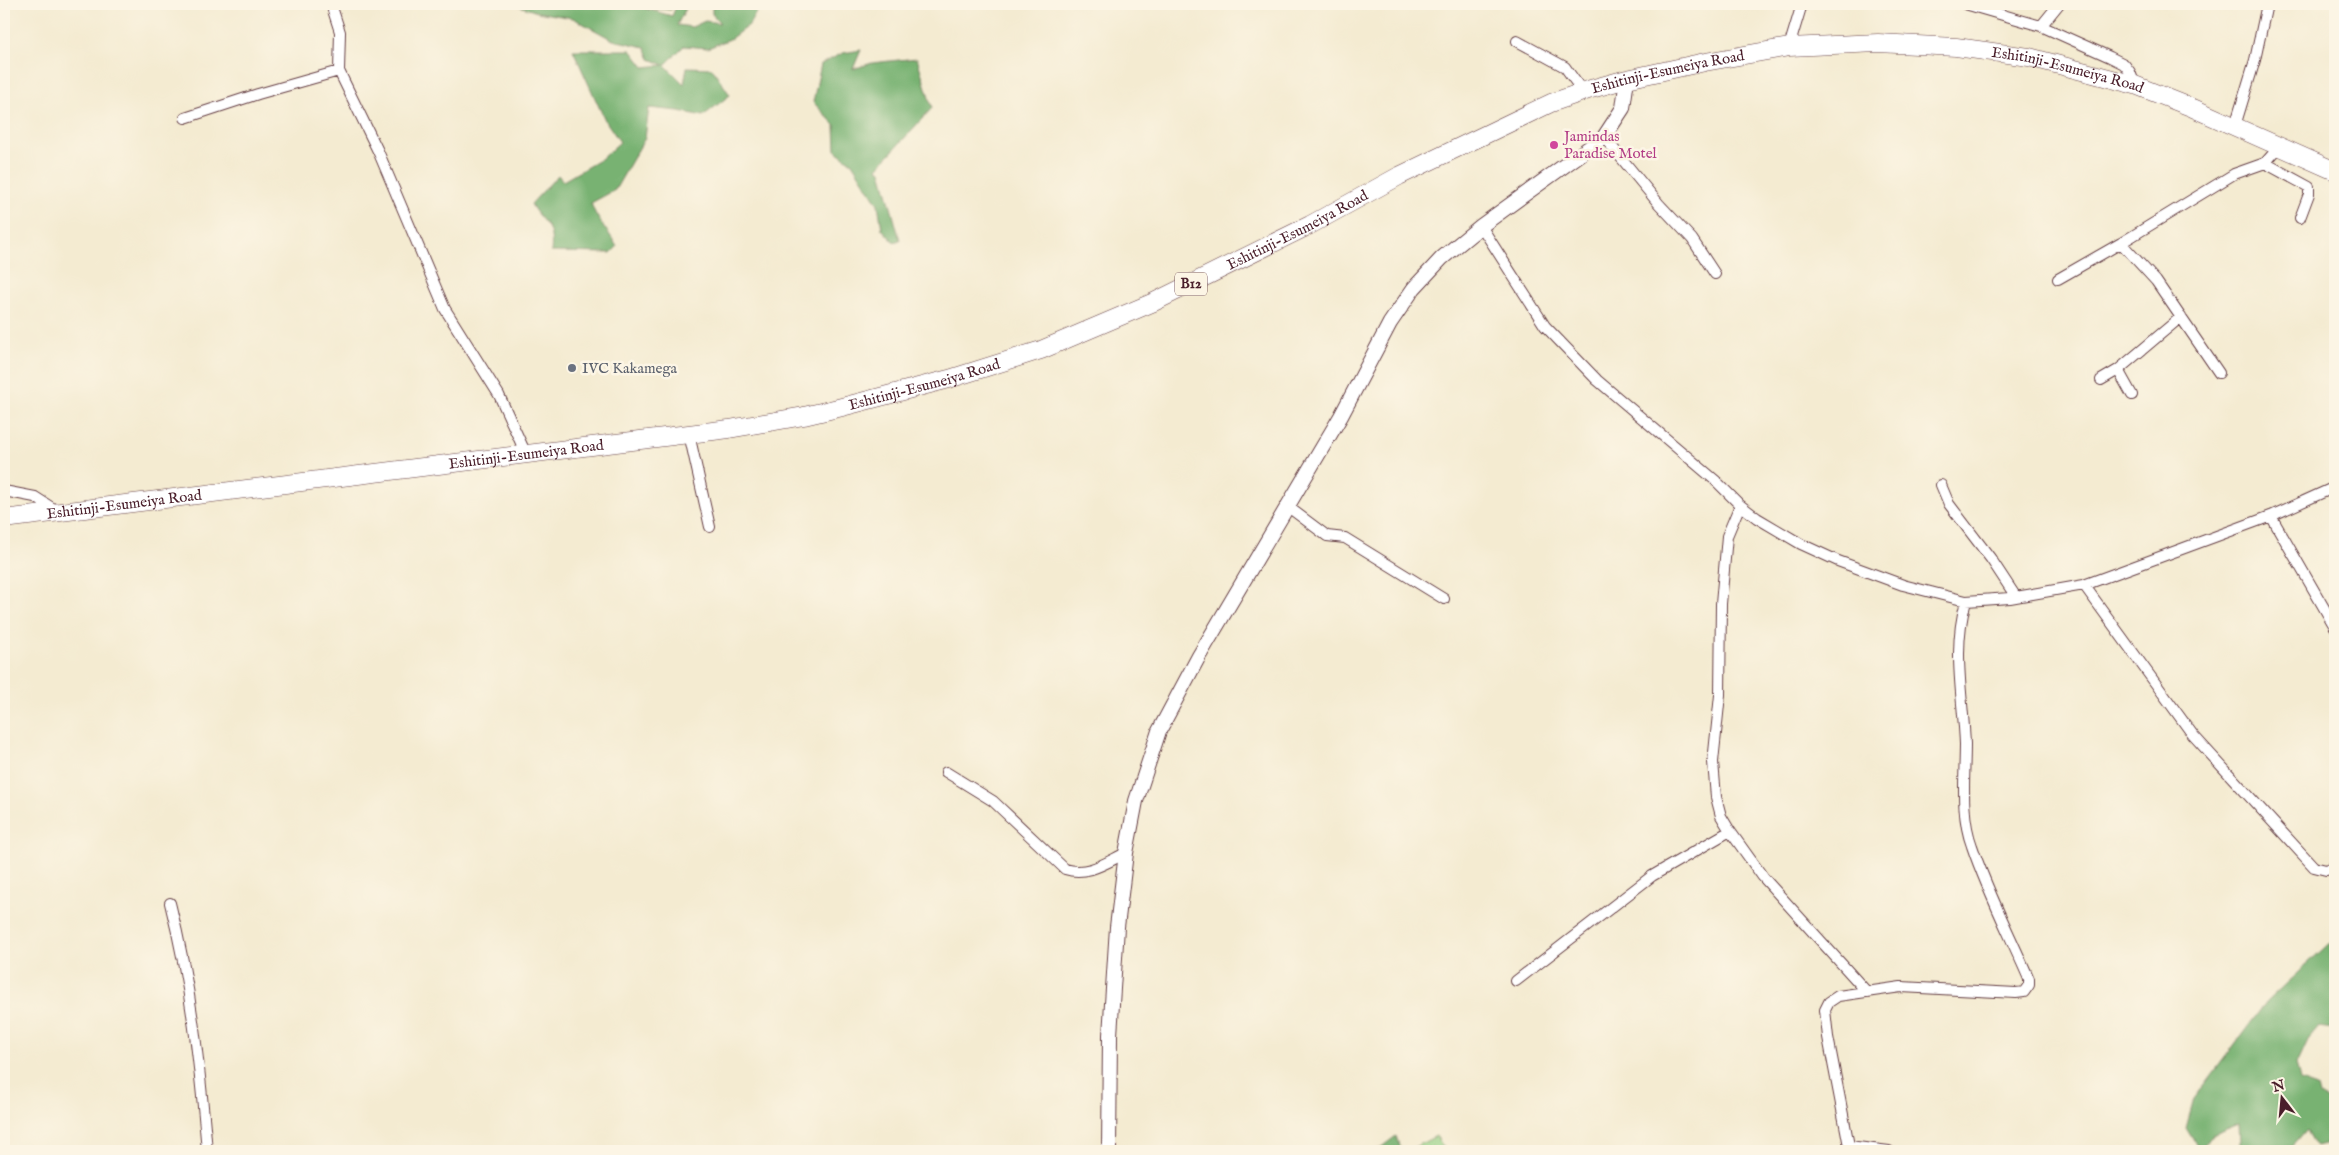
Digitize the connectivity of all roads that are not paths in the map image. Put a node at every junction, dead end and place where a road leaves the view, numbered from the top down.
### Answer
1 (331, 4) edge
2 (1802, 4) edge
3 (1965, 4) edge
4 (2059, 4) edge
5 (2267, 4) edge
6 (2040, 26) junction
7 (1517, 41) dead end
8 (1789, 47) junction
9 (339, 71) junction
10 (1627, 79) junction
11 (2135, 86) junction
12 (1583, 92) junction
13 (185, 118) dead end
14 (2235, 126) junction
15 (1604, 137) junction
16 (2280, 146) junction
17 (2265, 164) junction
18 (2335, 172) edge
19 (2300, 218) dead end
20 (1481, 226) junction
21 (2121, 243) junction
22 (1715, 274) dead end
23 (2058, 280) dead end
24 (2181, 317) junction
25 (2118, 370) junction
26 (2218, 373) dead end
27 (2101, 380) dead end
28 (2132, 395) dead end
29 (689, 434) junction
30 (526, 454) junction
31 (1941, 485) dead end
32 (2335, 487) edge
33 (4, 491) edge
34 (1740, 505) junction
35 (1287, 506) junction
36 (58, 512) junction
37 (2271, 516) junction
38 (4, 519) edge
39 (710, 527) dead end
40 (2084, 585) junction
41 (2016, 597) junction
42 (1444, 599) dead end
43 (1966, 601) junction
44 (2335, 627) edge
45 (946, 772) dead end
46 (1730, 831) junction
47 (1126, 853) junction
48 (2335, 867) edge
49 (170, 903) dead end
50 (1516, 981) dead end
51 (1867, 992) junction
52 (1850, 1149) edge
53 (207, 1151) edge
54 (1109, 1151) edge
55 (1889, 1151) edge

1 - 9 street
2 - 8 street
3 - 6 street
4 - 6 street
5 - 14 street
6 - 11 street
7 - 12 street
8 - 10 highway, Eshitinji-Esumeiya Road / B12
8 - 11 highway, Eshitinji-Esumeiya Road / B12
9 - 13 street
9 - 30 street
10 - 12 highway, Eshitinji-Esumeiya Road / B12
10 - 15 street
11 - 14 highway, Eshitinji-Esumeiya Road / B12
12 - 29 highway, Eshitinji-Esumeiya Road / B12
14 - 16 highway, Eshitinji-Esumeiya Road / B12
15 - 20 street
15 - 22 street
16 - 17 street
16 - 18 highway, Eshitinji-Esumeiya Road / B12
17 - 19 street
17 - 21 street
20 - 34 street
20 - 35 street
21 - 23 street
21 - 24 street
24 - 25 street
24 - 26 street
25 - 27 street
25 - 28 street
29 - 30 highway, Eshitinji-Esumeiya Road / B12
29 - 39 street
30 - 36 highway, Eshitinji-Esumeiya Road / B12
31 - 41 street
32 - 37 street
33 - 36 street
34 - 43 street
34 - 46 street
35 - 42 street
35 - 47 street
36 - 38 highway, Eshitinji-Esumeiya Road / B12
37 - 40 street
37 - 44 street
40 - 41 street
40 - 48 street
41 - 43 street
43 - 51 street
45 - 47 street
46 - 50 street
46 - 51 street
47 - 54 street
49 - 53 street
51 - 52 street
52 - 55 street

